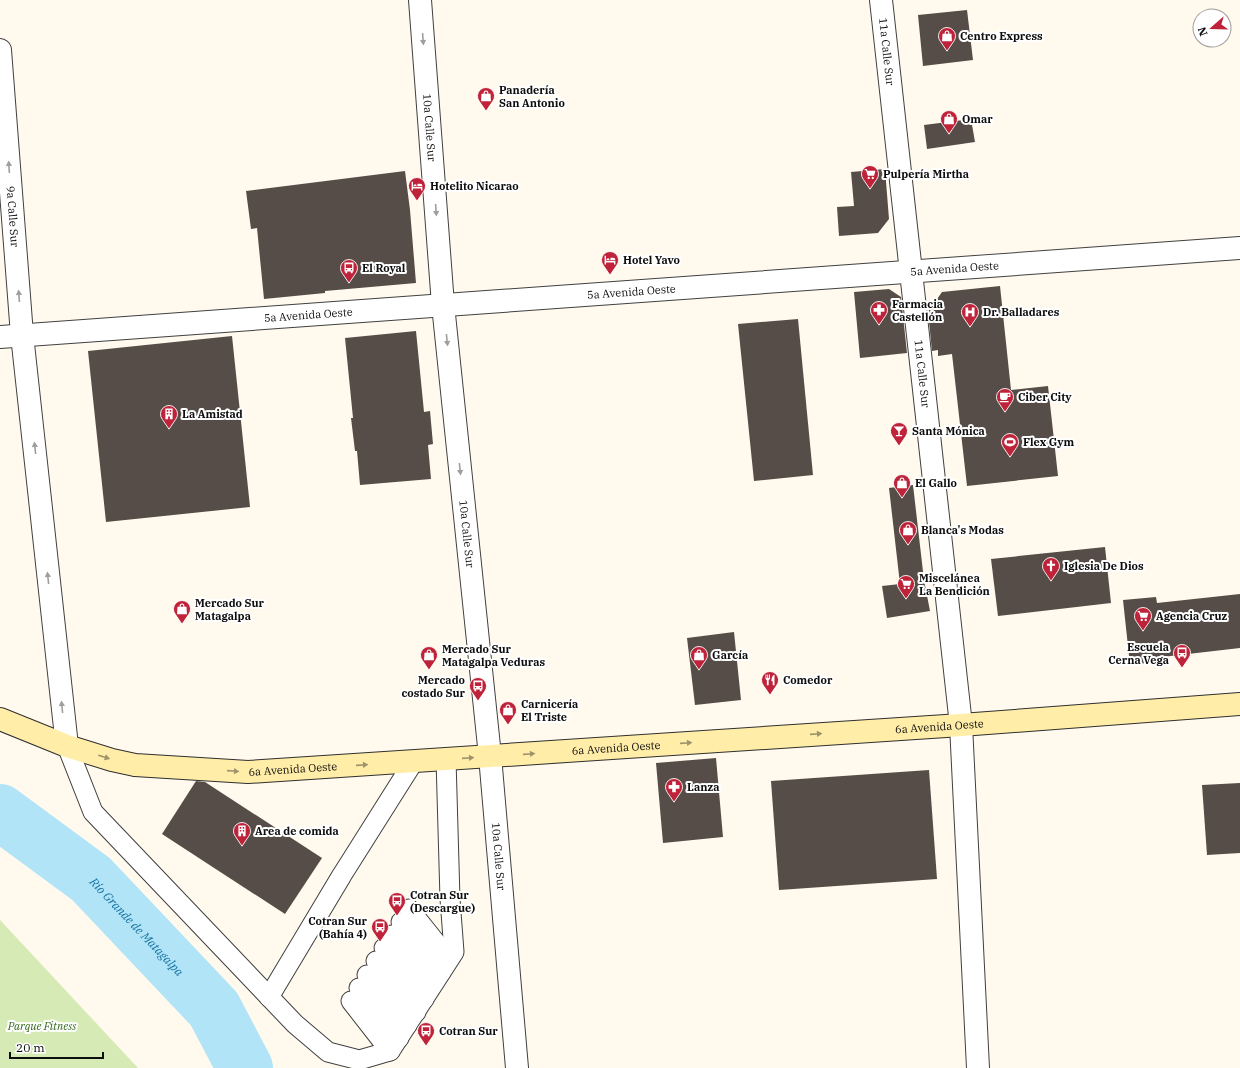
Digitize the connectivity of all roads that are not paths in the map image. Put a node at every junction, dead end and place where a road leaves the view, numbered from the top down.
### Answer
1 (420, 0) edge
2 (881, 0) edge
3 (0, 50) edge
4 (1240, 248) edge
5 (910, 272) junction
6 (443, 305) junction
7 (22, 335) junction
8 (0, 337) edge
9 (1240, 704) edge
10 (0, 719) edge
11 (961, 724) junction
12 (67, 746) junction
13 (490, 756) junction
14 (446, 759) junction
15 (414, 761) junction
16 (380, 955) junction
17 (269, 997) junction
18 (420, 1005) junction
19 (517, 1068) edge
20 (978, 1068) edge

1 -> 6 street, 10a Calle Sur
2 - 5 street, 11a Calle Sur
7 -> 3 street, 9a Calle Sur
4 - 5 street, 5a Avenida Oeste
5 - 6 street, 5a Avenida Oeste
5 - 11 street, 11a Calle Sur
6 - 7 street, 5a Avenida Oeste
6 -> 13 street, 10a Calle Sur
7 - 8 street, 5a Avenida Oeste
12 -> 7 street, 9a Calle Sur
9 - 11 street, 6a Avenida Oeste
10 - 12 street, 6a Avenida Oeste
13 -> 11 street, 6a Avenida Oeste
11 - 20 street, 11a Calle Sur
12 -> 15 street, 6a Avenida Oeste
12 - 17 lane
14 -> 13 street, 6a Avenida Oeste
13 - 19 street, 10a Calle Sur
14 - 15 street, 6a Avenida Oeste
14 - 18 lane
15 - 17 lane
16 - 18 lane
16 - 18 lane
16 - 18 lane
16 - 18 lane
17 - 18 lane

